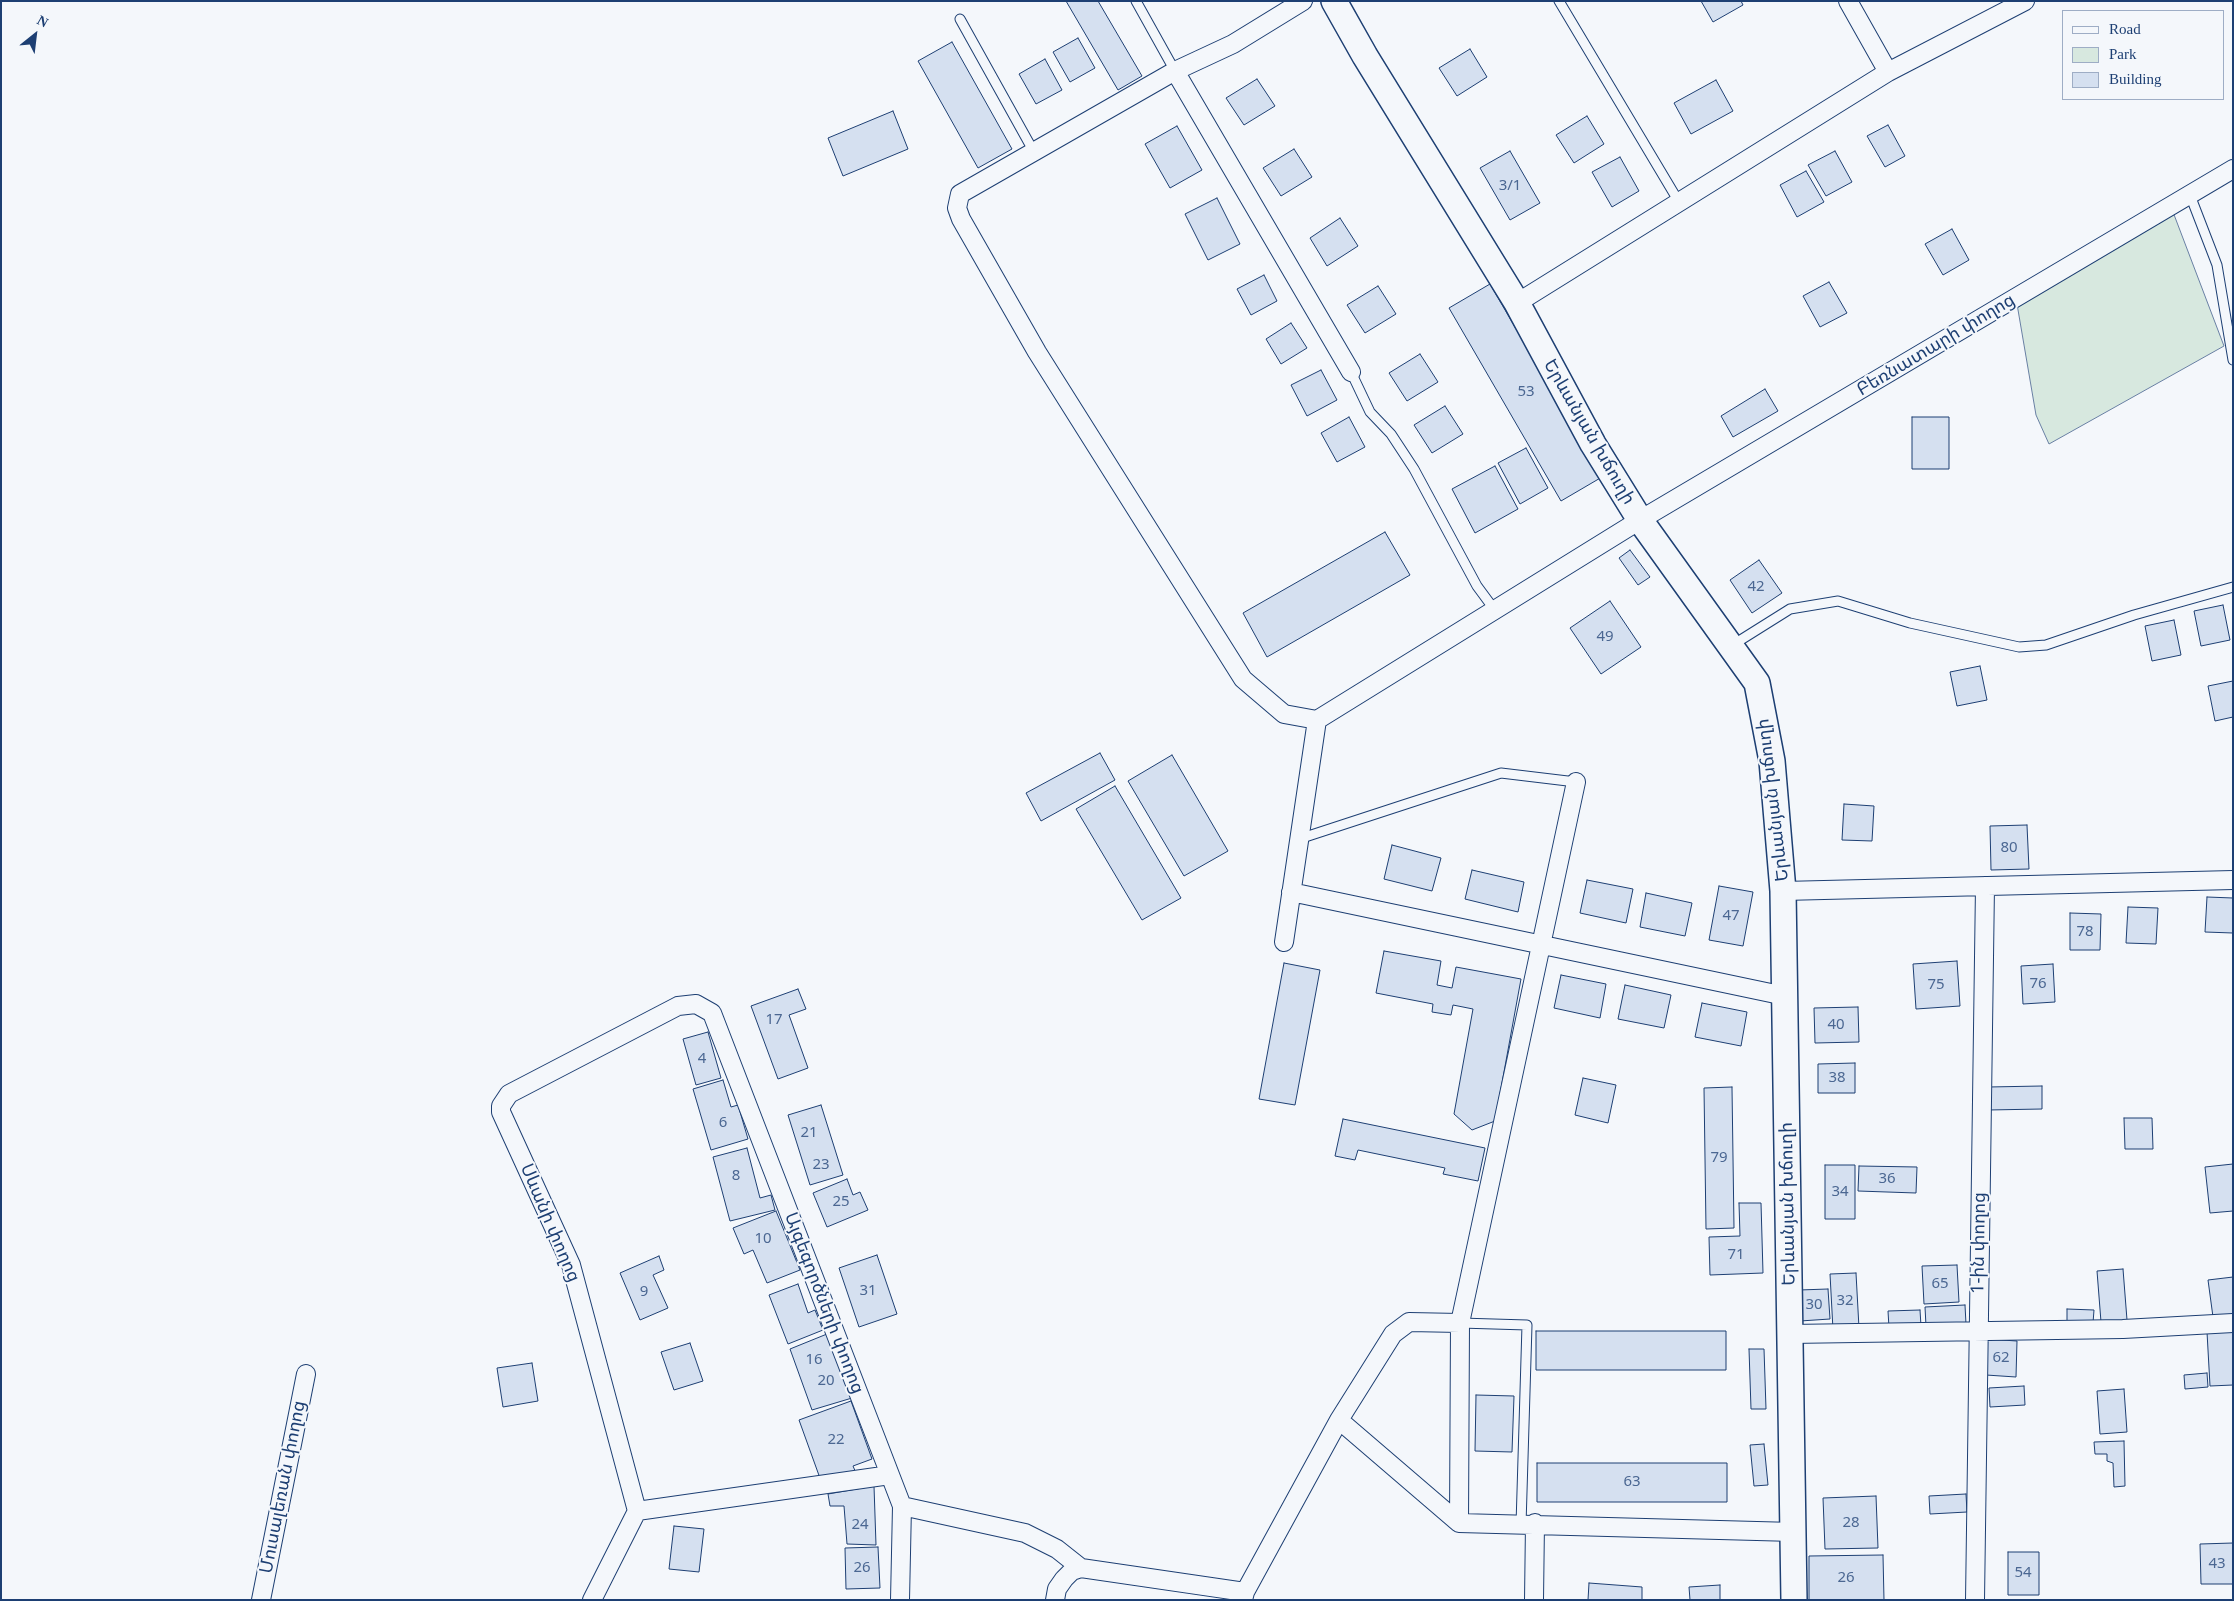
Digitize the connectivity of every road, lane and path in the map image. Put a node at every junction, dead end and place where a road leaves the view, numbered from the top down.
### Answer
1 (1136, 1) edge
2 (1303, 1) edge
3 (1334, 1) edge
4 (1559, 1) edge
5 (1848, 1) edge
6 (2025, 1) edge
7 (960, 19) dead end
8 (1175, 71) junction
9 (1888, 72) junction
10 (1034, 152) junction
11 (2233, 169) edge
12 (2190, 194) junction
13 (1679, 202) junction
14 (1517, 303) junction
15 (2233, 360) edge
16 (1352, 372) joint
17 (1640, 520) junction
18 (2233, 587) edge
19 (1494, 609) junction
20 (1731, 646) junction
21 (1317, 720) junction
22 (1576, 782) joint
23 (1299, 839) junction
24 (2233, 880) edge
25 (1985, 886) junction
26 (1783, 891) junction
27 (1291, 892) junction
28 (1284, 942) dead end
29 (1540, 945) junction
30 (1785, 996) junction
31 (712, 1013) joint
32 (1460, 1323) junction
33 (2233, 1323) edge
34 (1978, 1330) junction
35 (1790, 1334) junction
36 (306, 1374) dead end
37 (1339, 1420) junction
38 (890, 1475) junction
39 (902, 1506) junction
40 (637, 1510) junction
41 (1459, 1522) junction
42 (1528, 1524) junction
43 (1794, 1532) junction
44 (1081, 1568) junction
45 (1244, 1596) edge
46 (261, 1600) edge
47 (592, 1600) edge
48 (900, 1600) edge
49 (1055, 1600) edge
50 (1534, 1600) edge
51 (1794, 1600) edge
52 (1975, 1600) edge

1 - 8 lane
2 - 8 street
3 - 14 main road, Երևանյան խճուղի
4 - 13 lane
5 - 9 street
6 - 9 street
7 - 10 lane
8 - 10 street
8 - 16 street
9 - 13 street
10 - 21 street
11 - 12 street, Բեռնատարի փողոց
12 - 15 lane
12 - 17 street, Բեռնատարի փողոց
13 - 14 street
14 - 17 main road, Երևանյան խճուղի
16 - 19 lane
17 - 19 street, Բեռնատարի փողոց
17 - 20 main road, Երևանյան խճուղի
18 - 20 lane
19 - 21 street, Բեռնատարի փողոց
20 - 26 main road, Երևանյան խճուղի
21 - 23 street
22 - 23 lane
22 - 29 street
23 - 27 street
24 - 25 street
25 - 26 street
25 - 34 street, 1-ին փողոց
26 - 30 main road, Երևանյան խճուղի
27 - 28 street
27 - 29 street
29 - 30 street
29 - 32 street
30 - 35 main road, Երևանյան խճուղի
31 - 38 street, Այգեգործների փողոց
31 - 40 street, Սևանի փողոց
32 - 37 street
32 - 41 street
32 - 42 lane
33 - 34 street
34 - 35 street
34 - 52 street, 1-ին փողոց
35 - 43 main road, Երևանյան խճուղի
36 - 46 street, Մուսալեռան փողոց
37 - 41 street
37 - 45 street
38 - 39 street, Այգեգործների փողոց
38 - 40 street
39 - 44 street
39 - 48 street, Այգեգործների փողոց
40 - 47 street
41 - 42 street
42 - 43 street
42 - 50 street
43 - 51 main road, Երևանյան խճուղի
44 - 45 street
44 - 49 street

